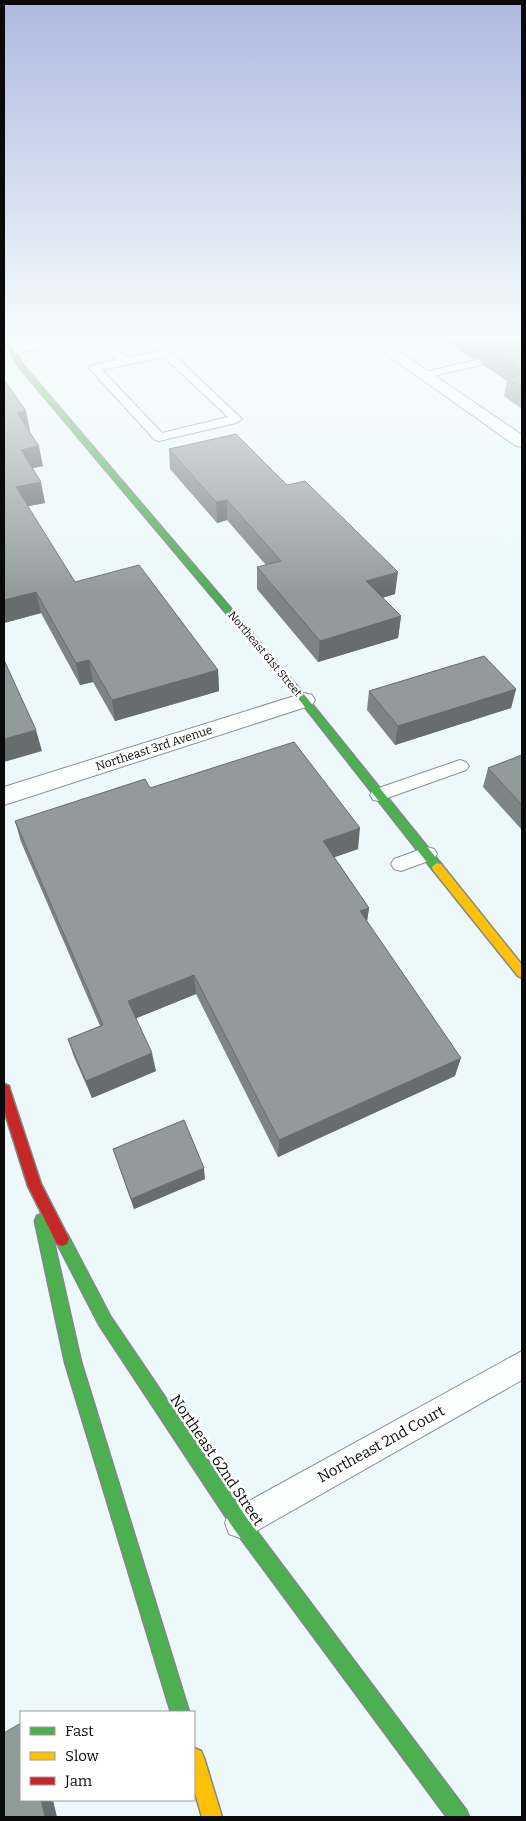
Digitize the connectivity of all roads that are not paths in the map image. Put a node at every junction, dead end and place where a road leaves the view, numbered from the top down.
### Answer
1 (70, 424) edge
2 (147, 424) edge
3 (215, 424) edge
4 (496, 424) edge
5 (522, 442) edge
6 (304, 700) junction
7 (460, 766) dead end
8 (379, 795) junction
9 (4, 796) edge
10 (427, 854) junction
11 (401, 864) dead end
12 (522, 973) edge
13 (4, 1090) edge
14 (34, 1186) junction
15 (522, 1365) edge
16 (240, 1523) junction
17 (180, 1711) edge
18 (195, 1761) edge
19 (212, 1817) edge
20 (459, 1817) edge

1 - 6 main road, Northeast 61st Street
2 - 3 lane
4 - 5 street
6 - 8 main road, Northeast 61st Street
6 - 9 street, Northeast 3rd Avenue
7 - 8 lane
8 - 10 main road, Northeast 61st Street
10 - 11 lane
10 - 12 main road, Northeast 61st Street
13 - 14 main road, Northeast 62nd Street
14 - 16 main road, Northeast 62nd Street
14 - 17 main road
15 - 16 lane, Northeast 2nd Court
16 - 20 main road, Northeast 62nd Street
18 - 19 main road

